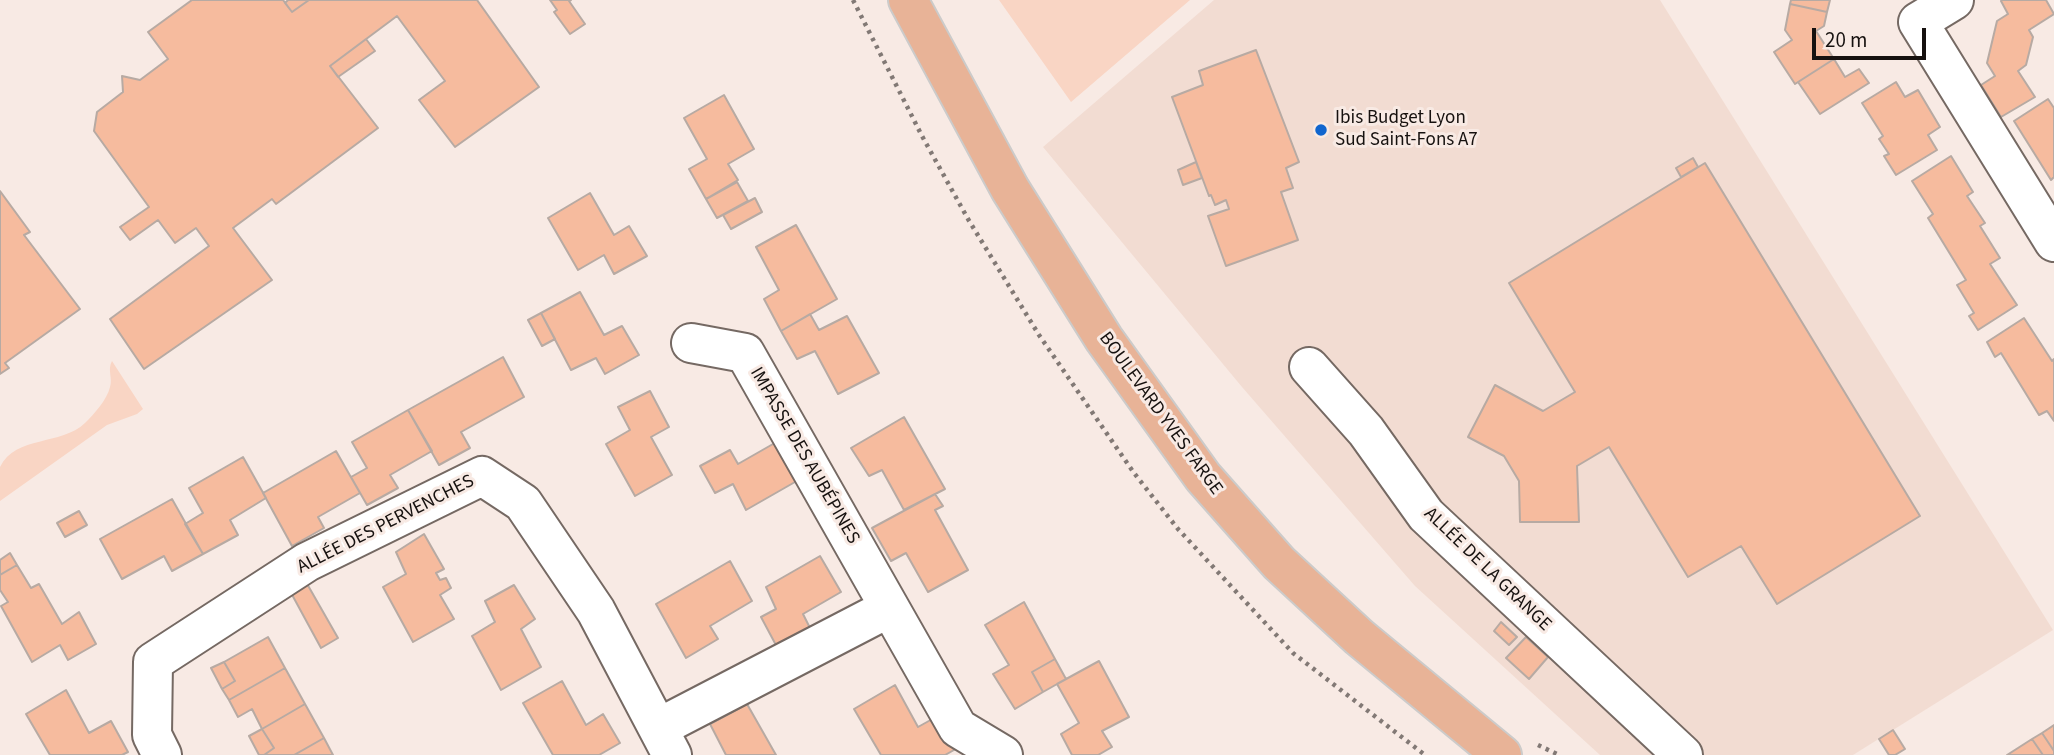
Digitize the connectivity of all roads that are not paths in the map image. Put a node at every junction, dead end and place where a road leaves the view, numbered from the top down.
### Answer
1 (908, 0) edge
2 (1954, 0) edge
3 (2054, 242) edge
4 (691, 343) dead end
5 (1310, 367) dead end
6 (889, 608) junction
7 (665, 741) edge
8 (1518, 749) edge
9 (162, 755) edge
10 (1003, 755) edge
11 (1683, 755) edge

1 - 8 main road, BOULEVARD YVES FARGE
2 - 3 street
4 - 6 street, IMPASSE DES AUBÉPINES
5 - 11 street, ALLÉE DE LA GRANGE
6 - 7 street
6 - 10 street, IMPASSE DES AUBÉPINES
7 - 9 street, ALLÉE DES PERVENCHES

